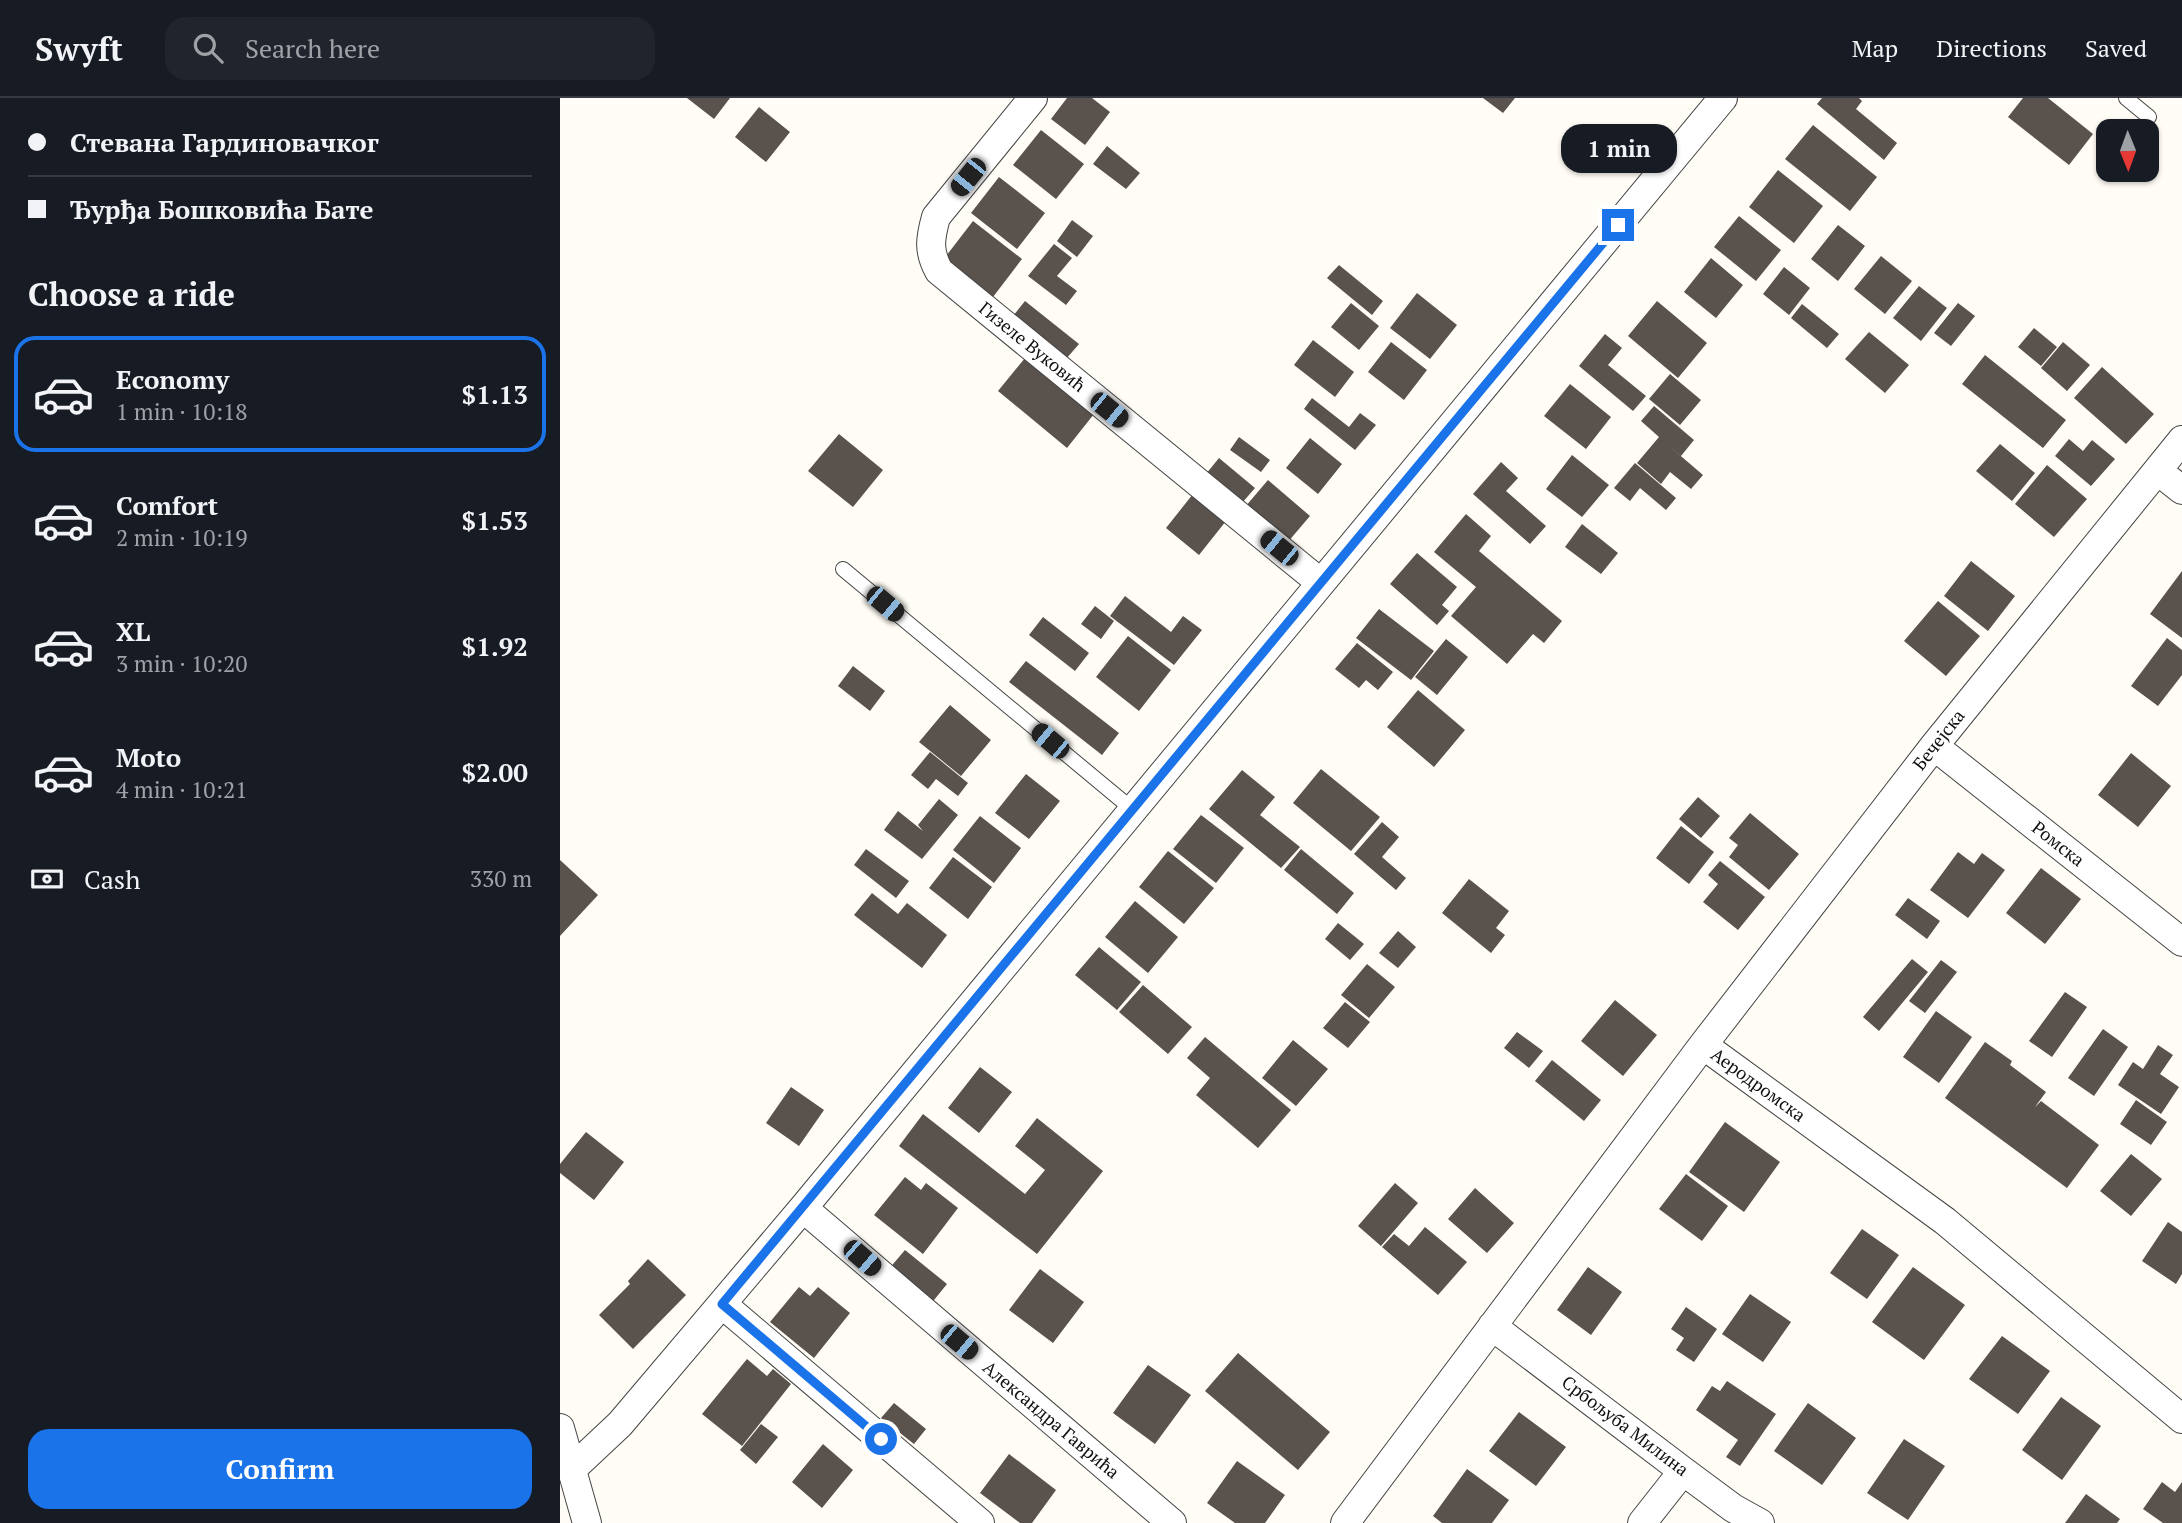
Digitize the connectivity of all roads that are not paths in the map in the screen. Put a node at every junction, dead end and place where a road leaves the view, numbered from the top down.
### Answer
1 (1033, 98) edge
2 (1723, 98) edge
3 (2126, 98) edge
4 (2149, 117) dead end
5 (2182, 440) edge
6 (2158, 471) junction
7 (2182, 490) edge
8 (844, 569) dead end
9 (1321, 583) junction
10 (1934, 746) junction
11 (1132, 809) junction
12 (2182, 942) edge
13 (1703, 1045) junction
14 (803, 1208) junction
15 (722, 1304) junction
16 (1492, 1326) junction
17 (2182, 1419) edge
18 (560, 1428) edge
19 (572, 1470) junction
20 (1683, 1471) junction
21 (587, 1523) edge
22 (980, 1523) edge
23 (1172, 1523) edge
24 (1345, 1523) edge
25 (1642, 1523) edge
26 (1760, 1523) edge

1 - 9 street, Гизеле Вуковић
2 - 9 street
3 - 4 lane
5 - 6 street, Бечејска
6 - 7 street
6 - 10 street, Бечејска
8 - 11 lane
9 - 11 street
10 - 12 street, Ромска
10 - 13 street, Бечејска
11 - 14 street
13 - 16 street, Аеродромска
13 - 17 street, Аеродромска
14 - 15 street
14 - 23 street, Александра Гаврића
15 - 19 street
15 - 22 street
16 - 20 street, Србољуба Милина
16 - 24 street, Аеродромска
18 - 19 street
19 - 21 street
20 - 25 street
20 - 26 street, Србољуба Милина

